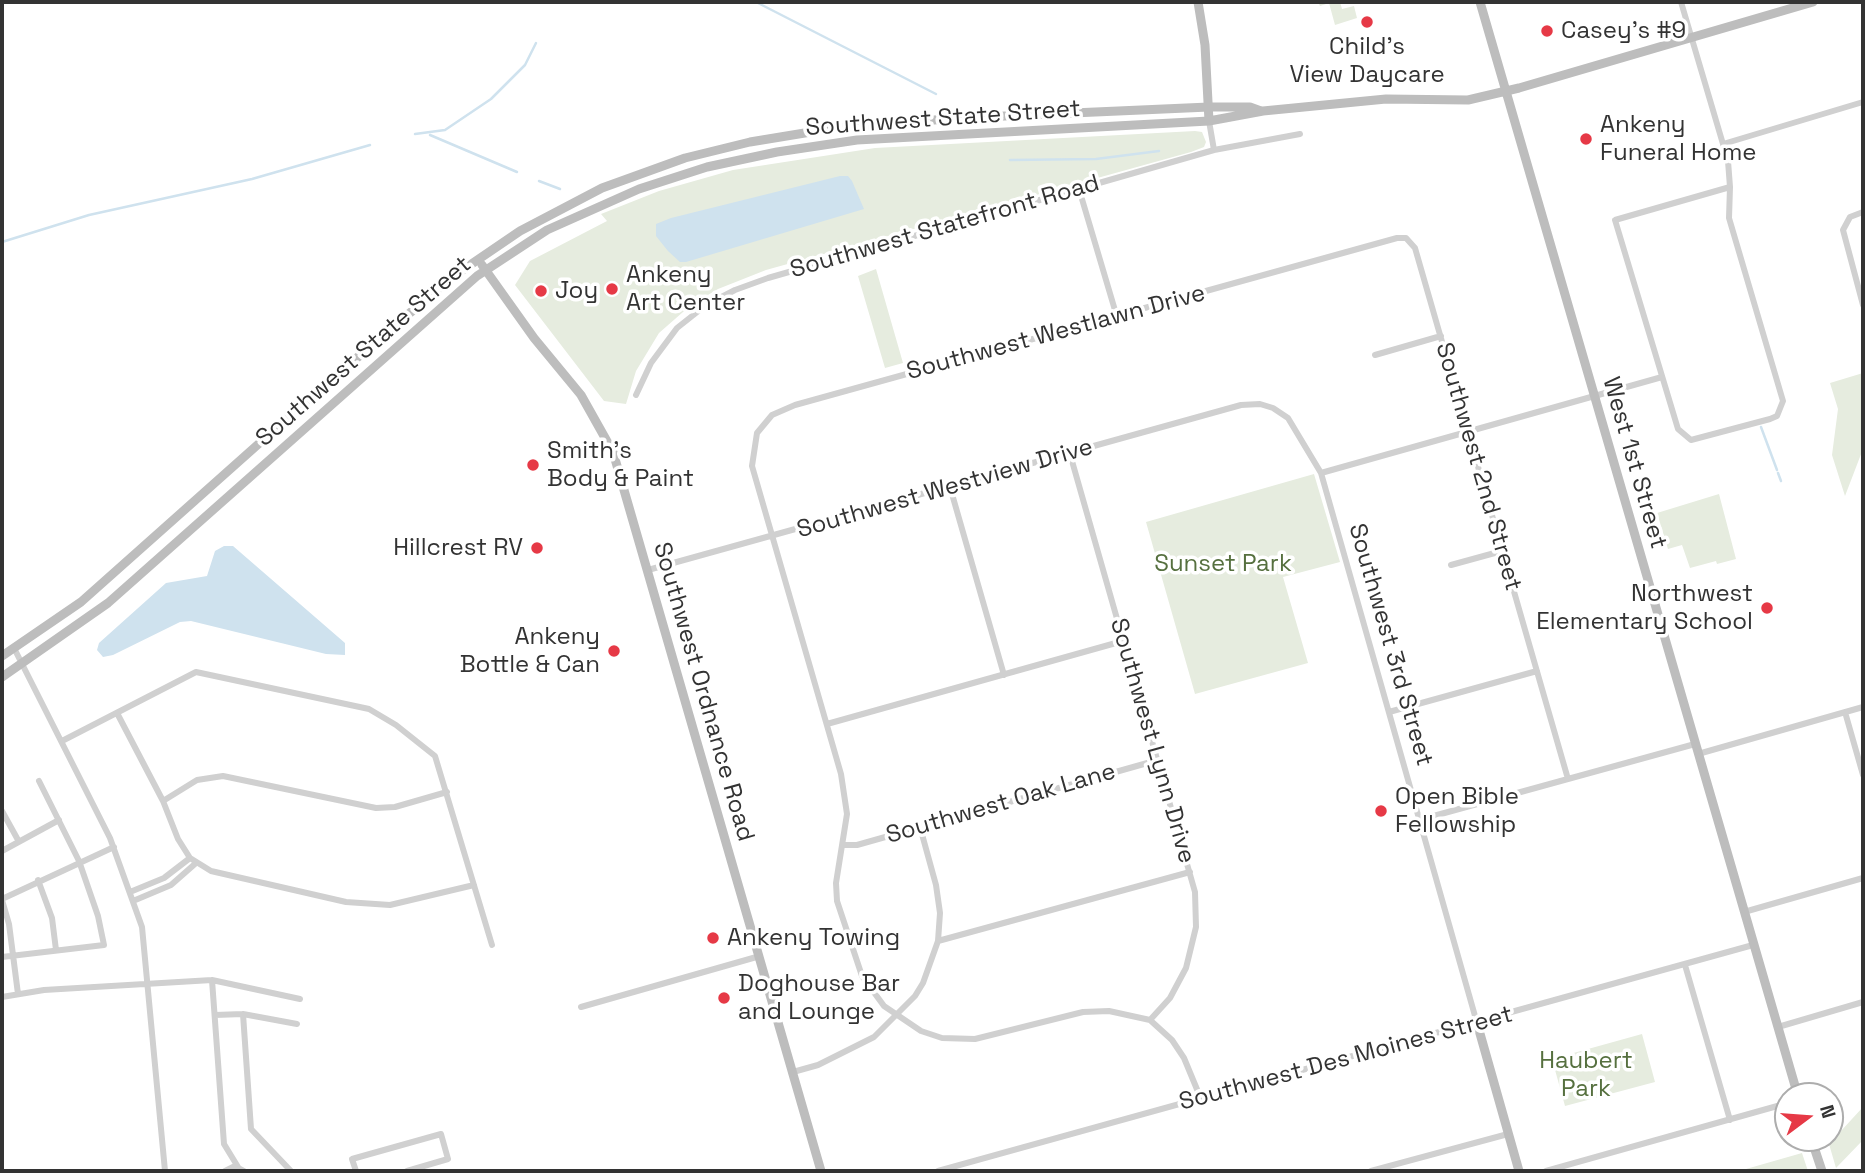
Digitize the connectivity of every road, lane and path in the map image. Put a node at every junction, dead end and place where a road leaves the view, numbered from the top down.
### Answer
1 (1198, 2) edge
2 (1480, 2) edge
3 (1681, 2) edge
4 (1813, 2) edge
5 (1692, 37) junction
6 (1506, 92) junction
7 (1863, 102) edge
8 (1209, 107) junction
9 (1263, 111) junction
10 (1209, 121) junction
11 (1300, 134) dead end
12 (1723, 144) junction
13 (1214, 150) junction
14 (1730, 187) junction
15 (1079, 189) junction
16 (1863, 212) edge
17 (1406, 238) joint
18 (477, 259) junction
19 (485, 270) junction
20 (1862, 303) edge
21 (1117, 317) junction
22 (1441, 336) junction
23 (1375, 355) dead end
24 (1662, 377) junction
25 (636, 395) dead end
26 (1595, 396) junction
27 (1288, 418) joint
28 (1468, 432) junction
29 (1070, 454) junction
30 (1321, 473) junction
31 (950, 488) junction
32 (772, 536) junction
33 (1502, 551) junction
34 (1451, 565) dead end
35 (648, 570) junction
36 (1123, 641) junction
37 (14, 648) junction
38 (2, 656) edge
39 (22, 665) junction
40 (1536, 671) junction
41 (1004, 675) junction
42 (2, 677) edge
43 (1863, 707) edge
44 (1389, 712) junction
45 (1845, 712) junction
46 (117, 713) junction
47 (827, 724) junction
48 (62, 741) junction
49 (1697, 749) junction
50 (1158, 760) junction
51 (1863, 775) edge
52 (1568, 779) junction
53 (38, 781) dead end
54 (447, 792) junction
55 (163, 801) junction
56 (2, 811) edge
57 (59, 820) junction
58 (1419, 820) junction
59 (920, 827) junction
60 (18, 840) junction
61 (843, 845) junction
62 (114, 847) junction
63 (2, 851) edge
64 (193, 860) junction
65 (79, 861) junction
66 (1190, 872) junction
67 (1863, 878) edge
68 (38, 880) junction
69 (474, 885) junction
70 (130, 892) junction
71 (2, 900) edge
72 (133, 901) junction
73 (1744, 912) junction
74 (938, 941) junction
75 (492, 945) dead end
76 (1754, 945) junction
77 (56, 950) junction
78 (14, 955) junction
79 (760, 956) junction
80 (2, 957) edge
81 (1685, 965) junction
82 (212, 979) junction
83 (149, 985) junction
84 (18, 994) junction
85 (2, 997) edge
86 (300, 999) dead end
87 (1863, 1002) edge
88 (581, 1007) dead end
89 (243, 1014) junction
90 (215, 1015) junction
91 (897, 1016) junction
92 (1150, 1020) junction
93 (1477, 1023) junction
94 (297, 1024) dead end
95 (1778, 1027) junction
96 (793, 1072) junction
97 (1794, 1082) edge
98 (1201, 1099) junction
99 (1774, 1107) edge
100 (1730, 1120) junction
101 (1508, 1134) junction
102 (1816, 1152) edge
103 (228, 1153) junction
104 (241, 1169) edge
105 (164, 1171) edge
106 (225, 1171) edge
107 (291, 1171) edge
108 (356, 1171) edge
109 (407, 1171) edge
110 (821, 1171) edge
111 (937, 1171) edge
112 (1371, 1171) edge
113 (1519, 1171) edge
114 (1546, 1171) edge
115 (1822, 1171) edge

1 - 8 main road
2 - 6 main road, West 1st Street
3 - 5 street
4 - 5 main road, Southwest State Street
5 - 6 main road, Southwest State Street
5 - 12 street
6 - 9 main road, Southwest State Street
6 - 26 main road, West 1st Street
7 - 12 street
8 - 9 main road, Southwest State Street
8 - 10 main road
8 - 18 main road, Southwest State Street
9 - 10 main road, Southwest State Street
10 - 13 street
10 - 19 main road, Southwest State Street
11 - 13 street, Southwest Statefront Road
12 - 14 street
13 - 15 street, Southwest Statefront Road
14 - 24 street
14 - 24 street
15 - 21 street
15 - 25 street, Southwest Statefront Road
16 - 20 street
17 - 21 street, Southwest Westlawn Drive
17 - 22 street, Southwest 2nd Street
18 - 19 main road, Southwest Ordnance Road
18 - 37 main road, Southwest State Street
19 - 35 main road, Southwest Ordnance Road
19 - 39 main road, Southwest State Street
21 - 32 street, Southwest Westlawn Drive
22 - 23 street
22 - 28 street, Southwest 2nd Street
24 - 26 street
26 - 28 street
26 - 49 main road, West 1st Street
27 - 29 street, Southwest Westview Drive
27 - 30 street, Southwest 3rd Street
28 - 30 street
28 - 33 street, Southwest 2nd Street
29 - 31 street, Southwest Westview Drive
29 - 36 street, Southwest Lynn Drive
30 - 44 street, Southwest 3rd Street
31 - 32 street, Southwest Westview Drive
31 - 41 street
32 - 35 street, Southwest Westview Drive
32 - 47 street, Southwest Westlawn Drive
33 - 34 street
33 - 40 street, Southwest 2nd Street
35 - 79 main road, Southwest Ordnance Road
36 - 41 street
36 - 50 street, Southwest Lynn Drive
37 - 38 main road, Southwest State Street
37 - 39 street
39 - 42 main road, Southwest State Street
39 - 48 street
40 - 44 street
40 - 52 street, Southwest 2nd Street
41 - 47 street
43 - 45 street
44 - 58 street, Southwest 3rd Street
45 - 49 street
45 - 51 street
46 - 48 street
46 - 54 street
46 - 55 street
47 - 61 street, Southwest Westlawn Drive
48 - 62 street
49 - 52 street
49 - 73 main road, West 1st Street
50 - 59 street, Southwest Oak Lane
50 - 66 street, Southwest Lynn Drive
52 - 58 street
53 - 57 street
54 - 55 street
54 - 69 street
55 - 64 street
56 - 60 street
57 - 60 street
57 - 65 street
58 - 93 street, Southwest 3rd Street
59 - 61 street, Southwest Oak Lane
59 - 74 street
60 - 63 street
61 - 91 street, Southwest Westlawn Drive
62 - 65 street
62 - 70 street
64 - 69 street
64 - 70 street
64 - 72 street
65 - 68 street
65 - 77 street
66 - 74 street
66 - 92 street, Southwest Lynn Drive
67 - 73 street
68 - 71 street
68 - 77 street
69 - 75 street
70 - 72 street
71 - 78 street
72 - 83 street
73 - 76 main road, West 1st Street
74 - 91 street
76 - 81 street, Southwest Des Moines Street
76 - 95 main road, West 1st Street
77 - 78 street
78 - 80 street
78 - 84 street
79 - 88 street
79 - 96 main road, Southwest Ordnance Road
81 - 93 street, Southwest Des Moines Street
81 - 100 street
82 - 83 street
82 - 86 street
82 - 90 street
83 - 84 street
83 - 105 street
84 - 85 street
87 - 95 street
89 - 90 street
89 - 94 street
89 - 107 street
90 - 103 street
91 - 92 street, Southwest Westlawn Drive
91 - 96 street
92 - 98 street
93 - 98 street, Southwest Des Moines Street
93 - 101 main road, Southwest 3rd Street
95 - 97 main road, West 1st Street
96 - 110 main road, Southwest Ordnance Road
98 - 111 street, Southwest Des Moines Street
99 - 100 street
100 - 114 street
101 - 112 street
101 - 113 main road, Southwest 3rd Street
102 - 115 main road
103 - 104 street
103 - 106 street
104 - 106 street
108 - 109 street

